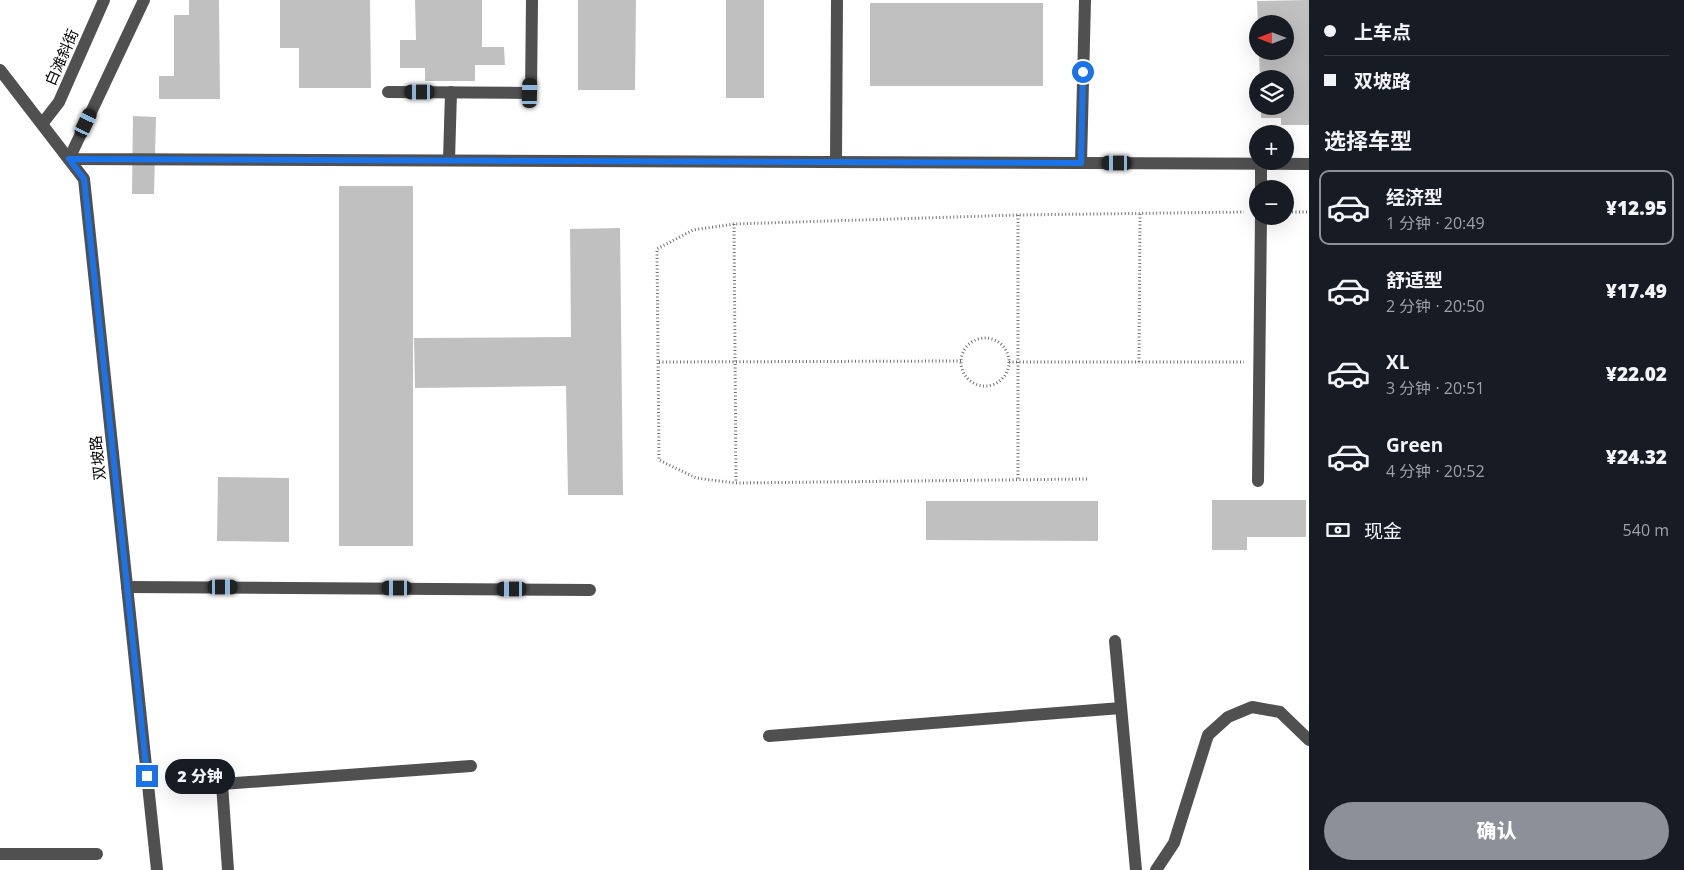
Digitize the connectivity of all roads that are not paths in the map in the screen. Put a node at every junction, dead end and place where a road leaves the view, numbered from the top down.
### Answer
1 (104, 0) edge
2 (144, 0) edge
3 (532, 0) edge
4 (837, 0) edge
5 (1085, 0) edge
6 (0, 70) edge
7 (388, 92) dead end
8 (451, 92) junction
9 (42, 124) junction
10 (69, 159) junction
11 (449, 160) junction
12 (836, 162) junction
13 (1081, 163) junction
14 (1249, 164) edge
15 (1294, 164) edge
16 (1309, 164) edge
17 (1261, 225) edge
18 (1258, 480) dead end
19 (127, 587) junction
20 (590, 590) dead end
21 (1115, 641) dead end
22 (1121, 708) junction
23 (769, 736) dead end
24 (1309, 740) edge
25 (471, 766) dead end
26 (0, 854) edge
27 (97, 854) dead end
28 (156, 870) edge
29 (228, 870) edge
30 (1136, 870) edge
31 (1156, 870) edge

1 - 9 street, 白滩斜街
2 - 10 street
3 - 8 street
4 - 12 street
5 - 13 street
6 - 9 street, 双坡路
7 - 8 street
8 - 11 street
9 - 10 street, 双坡路
10 - 11 street
10 - 19 street, 双坡路
11 - 12 street
12 - 13 street
13 - 14 street
15 - 16 street
17 - 18 street
19 - 20 street
19 - 28 street, 双坡路
21 - 22 street
22 - 23 street
22 - 30 street
24 - 31 street
25 - 29 street
26 - 27 street

